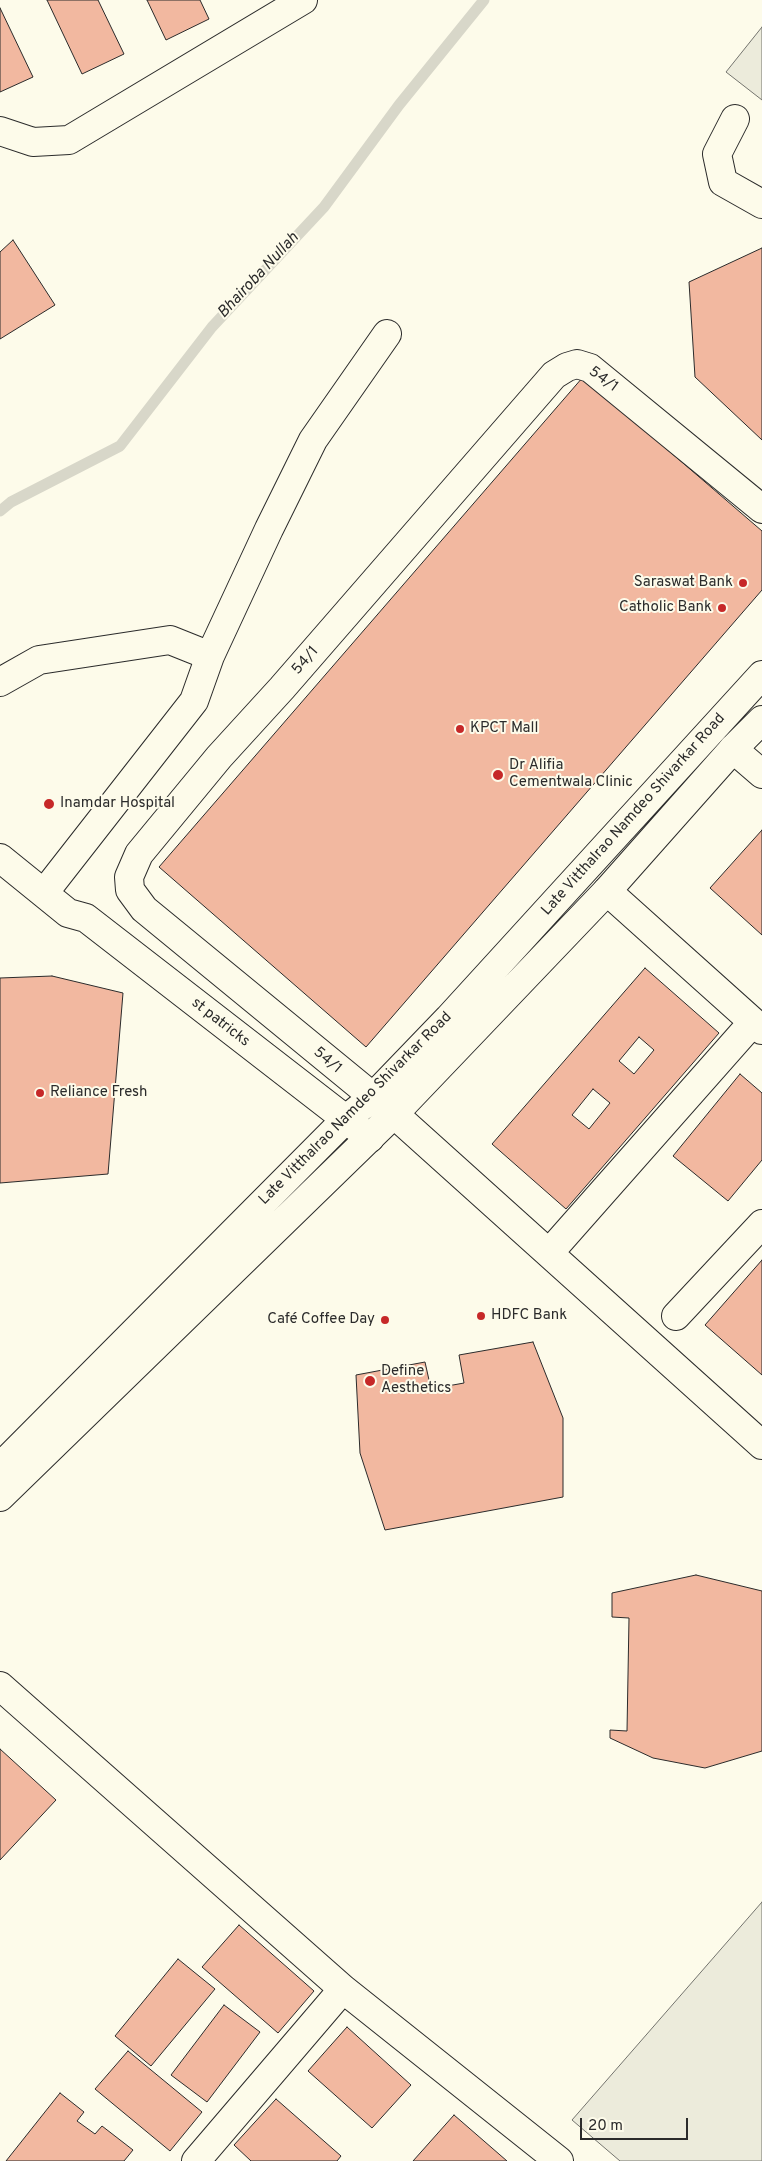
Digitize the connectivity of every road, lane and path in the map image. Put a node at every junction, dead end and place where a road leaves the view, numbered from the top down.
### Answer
1 (304, 0) edge
2 (735, 119) dead end
3 (0, 131) edge
4 (762, 204) edge
5 (387, 334) dead end
6 (762, 509) edge
7 (210, 656) junction
8 (762, 674) edge
9 (0, 682) edge
10 (762, 720) edge
11 (732, 749) junction
12 (762, 774) edge
13 (0, 858) edge
14 (607, 891) junction
15 (44, 894) junction
16 (757, 1026) edge
17 (372, 1098) junction
18 (394, 1114) junction
19 (345, 1120) junction
20 (370, 1138) junction
21 (762, 1224) edge
22 (549, 1253) junction
23 (676, 1316) dead end
24 (760, 1443) edge
25 (0, 1467) edge
26 (0, 1497) edge
27 (0, 1686) edge
28 (342, 1989) junction
29 (196, 2161) edge
30 (559, 2161) edge

1 - 3 street
2 - 4 street
5 - 7 street
6 - 17 street, 54/1
7 - 9 street
7 - 15 street
8 - 17 street, Late Vitthalrao Namdeo Shivarkar Road
10 - 11 street, Late Vitthalrao Namdeo Shivarkar Road
11 - 12 street
11 - 14 street, Late Vitthalrao Namdeo Shivarkar Road
13 - 15 street, st patricks
14 - 16 street
14 - 18 street, Late Vitthalrao Namdeo Shivarkar Road
15 - 19 street, st patricks
16 - 22 street
17 - 18 street, 54/1
17 - 19 street, Late Vitthalrao Namdeo Shivarkar Road
18 - 20 street, Late Vitthalrao Namdeo Shivarkar Road
18 - 22 street, 54/1
19 - 20 street, st patricks
19 - 25 street, Late Vitthalrao Namdeo Shivarkar Road
20 - 26 street, Late Vitthalrao Namdeo Shivarkar Road
21 - 23 street
22 - 24 street, 54/1
27 - 28 street
28 - 29 street
28 - 30 street

